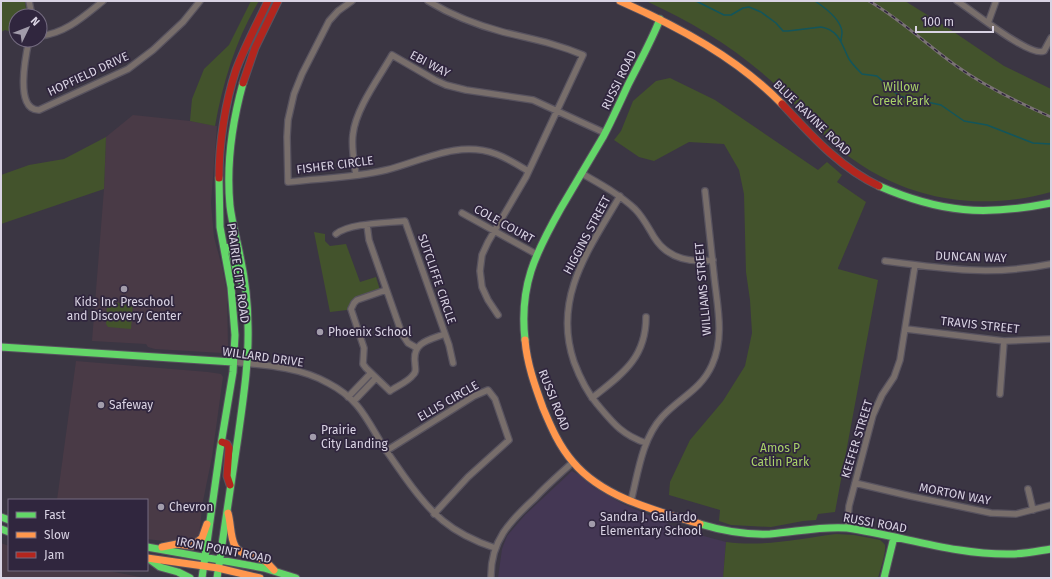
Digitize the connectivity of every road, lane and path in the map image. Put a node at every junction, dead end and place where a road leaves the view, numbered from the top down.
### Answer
1 (103, 1) edge
2 (200, 1) edge
3 (268, 1) edge
4 (278, 1) edge
5 (352, 1) edge
6 (428, 1) edge
7 (620, 1) edge
8 (957, 1) edge
9 (996, 1) edge
10 (660, 19) junction
11 (988, 23) junction
12 (48, 34) edge
13 (1051, 38) edge
14 (28, 48) edge
15 (557, 110) junction
16 (605, 133) junction
17 (528, 171) junction
18 (581, 173) junction
19 (356, 175) junction
20 (705, 191) dead end
21 (620, 196) junction
22 (1051, 203) edge
23 (462, 213) dead end
24 (368, 225) junction
25 (494, 231) junction
26 (336, 234) dead end
27 (224, 247) junction
28 (536, 254) junction
29 (713, 260) junction
30 (885, 261) dead end
31 (1051, 264) edge
32 (914, 265) junction
33 (245, 289) junction
34 (386, 290) junction
35 (498, 315) dead end
36 (646, 317) dead end
37 (906, 328) junction
38 (445, 334) junction
39 (1051, 339) edge
40 (1004, 341) junction
41 (1, 347) edge
42 (417, 348) junction
43 (233, 362) junction
44 (452, 362) dead end
45 (247, 364) junction
46 (371, 373) junction
47 (376, 378) junction
48 (1000, 394) dead end
49 (348, 397) junction
50 (592, 398) junction
51 (354, 401) junction
52 (222, 442) junction
53 (646, 443) junction
54 (386, 451) junction
55 (573, 462) junction
56 (855, 483) junction
57 (231, 487) junction
58 (1028, 489) dead end
59 (631, 501) junction
60 (1051, 504) edge
61 (213, 509) junction
62 (1033, 510) junction
63 (227, 512) junction
64 (434, 514) junction
65 (847, 528) junction
66 (894, 537) junction
67 (148, 546) edge
68 (158, 548) junction
69 (496, 548) junction
70 (1051, 549) edge
71 (205, 557) junction
72 (148, 558) edge
73 (148, 559) edge
74 (219, 559) junction
75 (204, 566) junction
76 (218, 568) junction
77 (274, 570) junction
78 (190, 578) edge
79 (202, 578) edge
80 (217, 578) edge
81 (260, 578) edge
82 (296, 578) edge
83 (491, 578) edge
84 (884, 578) edge

1 - 12 street
2 - 14 street, HOPFIELD DRIVE
3 - 27 main road, PRAIRIE CITY ROAD
4 - 33 main road, PRAIRIE CITY ROAD
5 - 19 street, FISHER CIRCLE
6 - 15 street
7 - 10 main road, BLUE RAVINE ROAD
8 - 11 street
9 - 11 street
10 - 16 main road, RUSSI ROAD
10 - 22 main road, BLUE RAVINE ROAD
11 - 13 street
15 - 16 street, EBI WAY
15 - 17 street
15 - 19 street, EBI WAY
16 - 18 main road, RUSSI ROAD
17 - 19 street, FISHER CIRCLE
17 - 25 street
18 - 21 street
18 - 28 main road, RUSSI ROAD
20 - 29 street, WILLIAMS STREET
21 - 29 street
21 - 50 street, HIGGINS STREET
23 - 25 street, COLE COURT
24 - 26 street
24 - 34 street
24 - 38 street, SUTCLIFFE CIRCLE
25 - 28 street, COLE COURT
25 - 35 street
27 - 33 main road
27 - 43 main road, PRAIRIE CITY ROAD
28 - 55 main road, RUSSI ROAD
29 - 53 street, WILLIAMS STREET
30 - 32 street, DUNCAN WAY
31 - 32 street, DUNCAN WAY
32 - 37 street, KEEFER STREET
33 - 45 main road, PRAIRIE CITY ROAD
34 - 42 street
34 - 46 street
36 - 50 street
37 - 40 street, TRAVIS STREET
37 - 56 street, KEEFER STREET
38 - 42 street, SUTCLIFFE CIRCLE
38 - 44 street
39 - 40 street, TRAVIS STREET
40 - 48 street
41 - 43 main road, WILLARD DRIVE
42 - 47 street
43 - 45 street, WILLARD DRIVE
43 - 52 main road, PRAIRIE CITY ROAD
45 - 49 street, WILLARD DRIVE
45 - 57 main road, PRAIRIE CITY ROAD
46 - 47 street
46 - 49 street
47 - 51 street
49 - 51 street, WILLARD DRIVE
50 - 53 street, HIGGINS STREET
51 - 54 street, WILLARD DRIVE
52 - 57 main road
52 - 61 main road, PRAIRIE CITY ROAD
53 - 59 street, WILLIAMS STREET
54 - 64 street, WILLARD DRIVE
54 - 64 street, ELLIS CIRCLE
55 - 59 main road, RUSSI ROAD
55 - 69 street
56 - 62 street, MORTON WAY
56 - 65 street, KEEFER STREET
57 - 63 main road, PRAIRIE CITY ROAD
58 - 62 street
59 - 65 main road, RUSSI ROAD
60 - 62 street, MORTON WAY
61 - 68 main road
61 - 71 main road, PRAIRIE CITY ROAD
63 - 74 main road, PRAIRIE CITY ROAD
63 - 77 main road
64 - 69 street, WILLARD DRIVE
65 - 66 main road, RUSSI ROAD
66 - 70 main road, RUSSI ROAD
66 - 84 main road
67 - 68 main road, IRON POINT ROAD
68 - 71 main road, IRON POINT ROAD
69 - 83 street
71 - 74 main road, IRON POINT ROAD
71 - 75 main road, PRAIRIE CITY ROAD
72 - 75 main road, IRON POINT ROAD
73 - 78 main road
74 - 76 main road, PRAIRIE CITY ROAD
74 - 77 main road, IRON POINT ROAD
75 - 76 main road, IRON POINT ROAD
75 - 79 main road, PRAIRIE CITY ROAD
76 - 80 main road, PRAIRIE CITY ROAD
76 - 81 main road, IRON POINT ROAD
77 - 82 main road, IRON POINT ROAD

